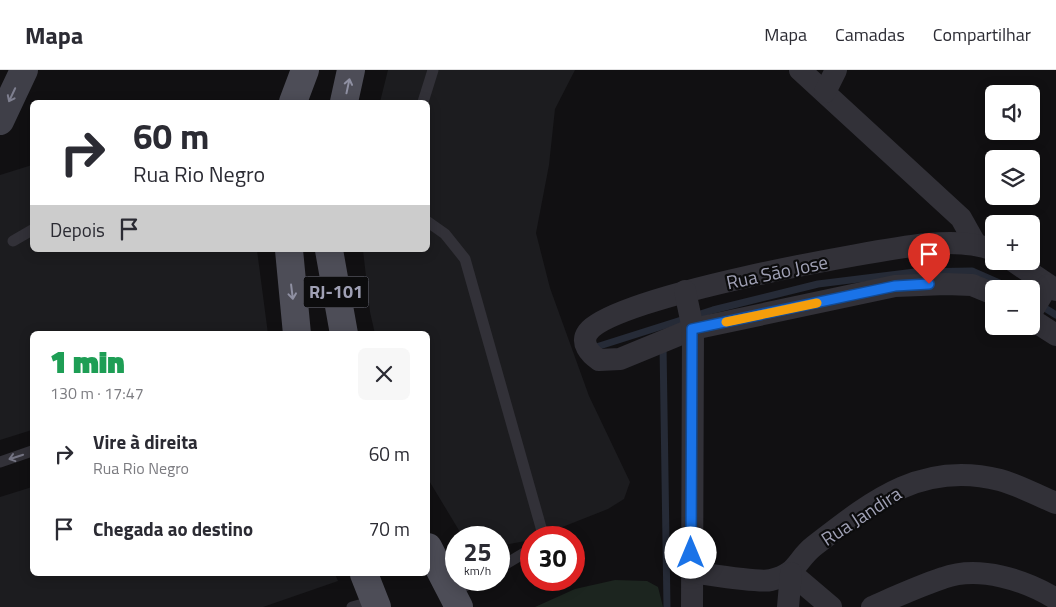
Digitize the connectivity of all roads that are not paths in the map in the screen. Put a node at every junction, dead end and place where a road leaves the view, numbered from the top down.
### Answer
1 (24, 70) edge
2 (305, 70) edge
3 (351, 70) edge
4 (433, 70) edge
5 (800, 70) edge
6 (836, 70) edge
7 (825, 92) junction
8 (290, 100) edge
9 (344, 100) edge
10 (424, 100) edge
11 (0, 121) edge
12 (430, 223) edge
13 (30, 231) edge
14 (13, 241) dead end
15 (985, 246) edge
16 (289, 252) edge
17 (330, 252) edge
18 (985, 291) edge
19 (1040, 302) edge
20 (681, 320) junction
21 (297, 331) edge
22 (343, 331) edge
23 (1056, 335) edge
24 (30, 452) edge
25 (0, 462) edge
26 (1056, 503) edge
27 (541, 526) edge
28 (430, 551) edge
29 (691, 572) junction
30 (791, 573) junction
31 (364, 576) edge
32 (377, 576) edge
33 (464, 591) edge
34 (1056, 599) edge
35 (455, 600) edge
36 (367, 605) edge
37 (692, 607) edge
38 (788, 607) edge
39 (831, 607) edge
40 (872, 607) edge

1 -> 11 main road
2 - 8 main road
9 -> 3 main road
4 - 10 lane
5 - 7 street, Rua Sāo Jose
6 - 7 street
7 - 15 street, Rua Sāo Jose
12 - 27 lane
13 - 14 lane
15 - 20 street, Rua Sāo Jose
16 -> 21 main road, RJ-101
17 - 22 main road, RJ-101
18 - 20 street
19 - 23 street
20 - 20 street, Rua Sāo Jose
20 - 29 street
24 -> 25 lane
26 - 30 street, Rua Jandira
28 - 35 main road
29 - 30 street
29 - 37 street
30 - 38 street
30 - 39 street
31 - 36 main road
32 - 36 main road
33 - 35 lane
34 - 40 street

